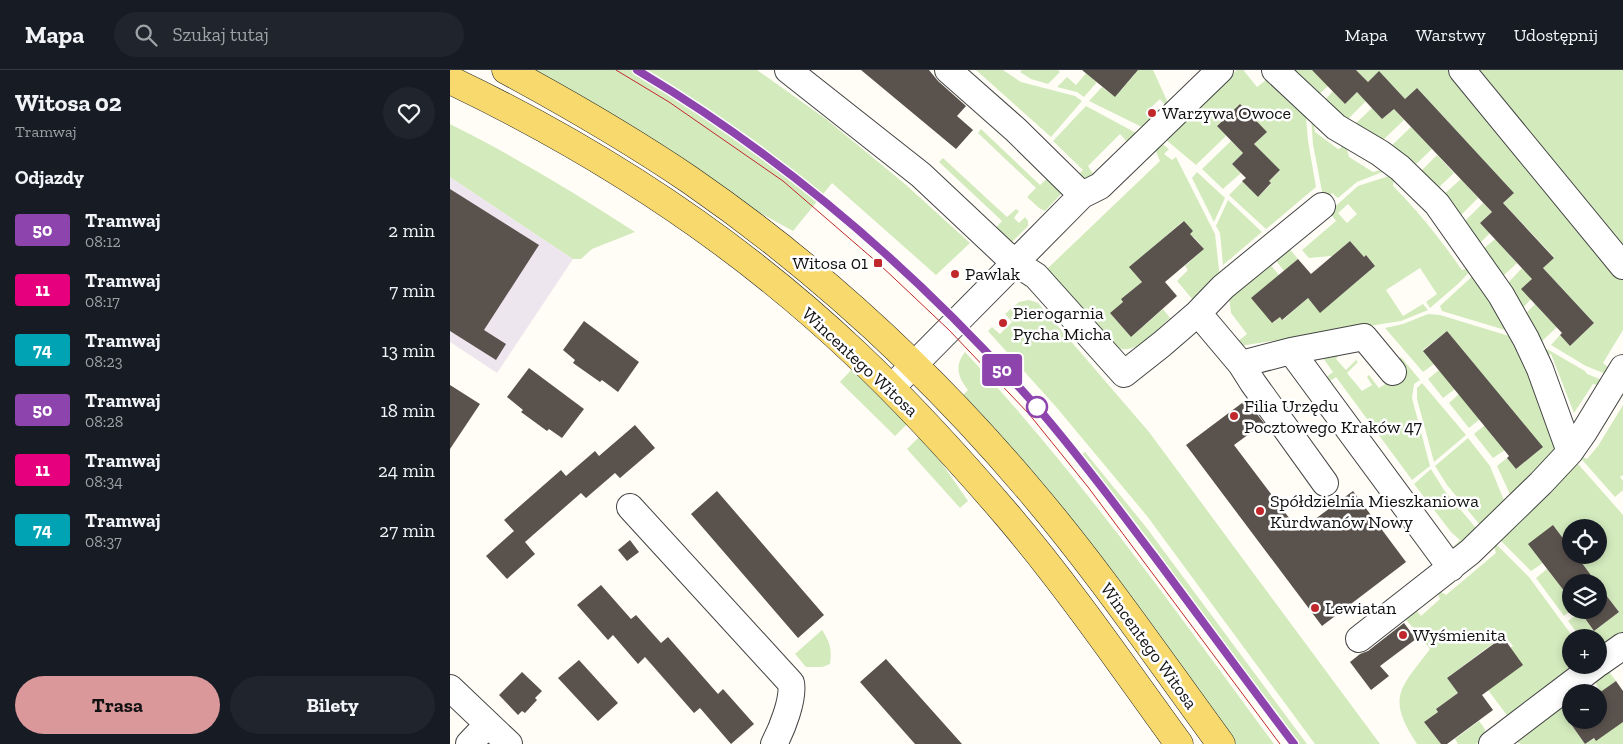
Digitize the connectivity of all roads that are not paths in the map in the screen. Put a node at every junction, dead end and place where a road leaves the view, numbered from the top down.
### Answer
1 (506, 70) edge
2 (788, 70) edge
3 (948, 70) edge
4 (1220, 70) edge
5 (1275, 70) edge
6 (1462, 70) edge
7 (450, 80) edge
8 (1082, 195) junction
9 (1322, 206) dead end
10 (1016, 263) junction
11 (1623, 266) edge
12 (1198, 313) junction
13 (1291, 352) junction
14 (1241, 364) junction
15 (914, 365) junction
16 (1623, 368) edge
17 (1393, 372) dead end
18 (891, 388) junction
19 (1570, 452) junction
20 (1326, 483) dead end
21 (630, 507) dead end
22 (1451, 568) junction
23 (1359, 639) dead end
24 (1623, 646) edge
25 (1607, 658) edge
26 (1585, 674) edge
27 (450, 688) edge
28 (488, 724) junction
29 (469, 744) edge
30 (508, 744) edge
31 (774, 744) edge
32 (1179, 744) edge
33 (1221, 744) edge
34 (1492, 744) edge

1 - 15 main road, Wincentego Witosa
2 - 10 street
3 - 8 street
4 - 8 street
5 - 19 street
6 - 11 street
7 - 18 main road, Wincentego Witosa
8 - 10 street
9 - 12 street
10 - 12 street
10 - 15 street
12 - 14 street
13 - 14 street
13 - 17 street
13 - 22 street
14 - 20 street
15 - 18 street
15 - 33 main road, Wincentego Witosa
16 - 19 street
18 - 32 main road, Wincentego Witosa
19 - 22 street
21 - 31 street
22 - 23 street
24 - 25 street
26 - 34 street
27 - 28 street
28 - 29 street
28 - 30 street

